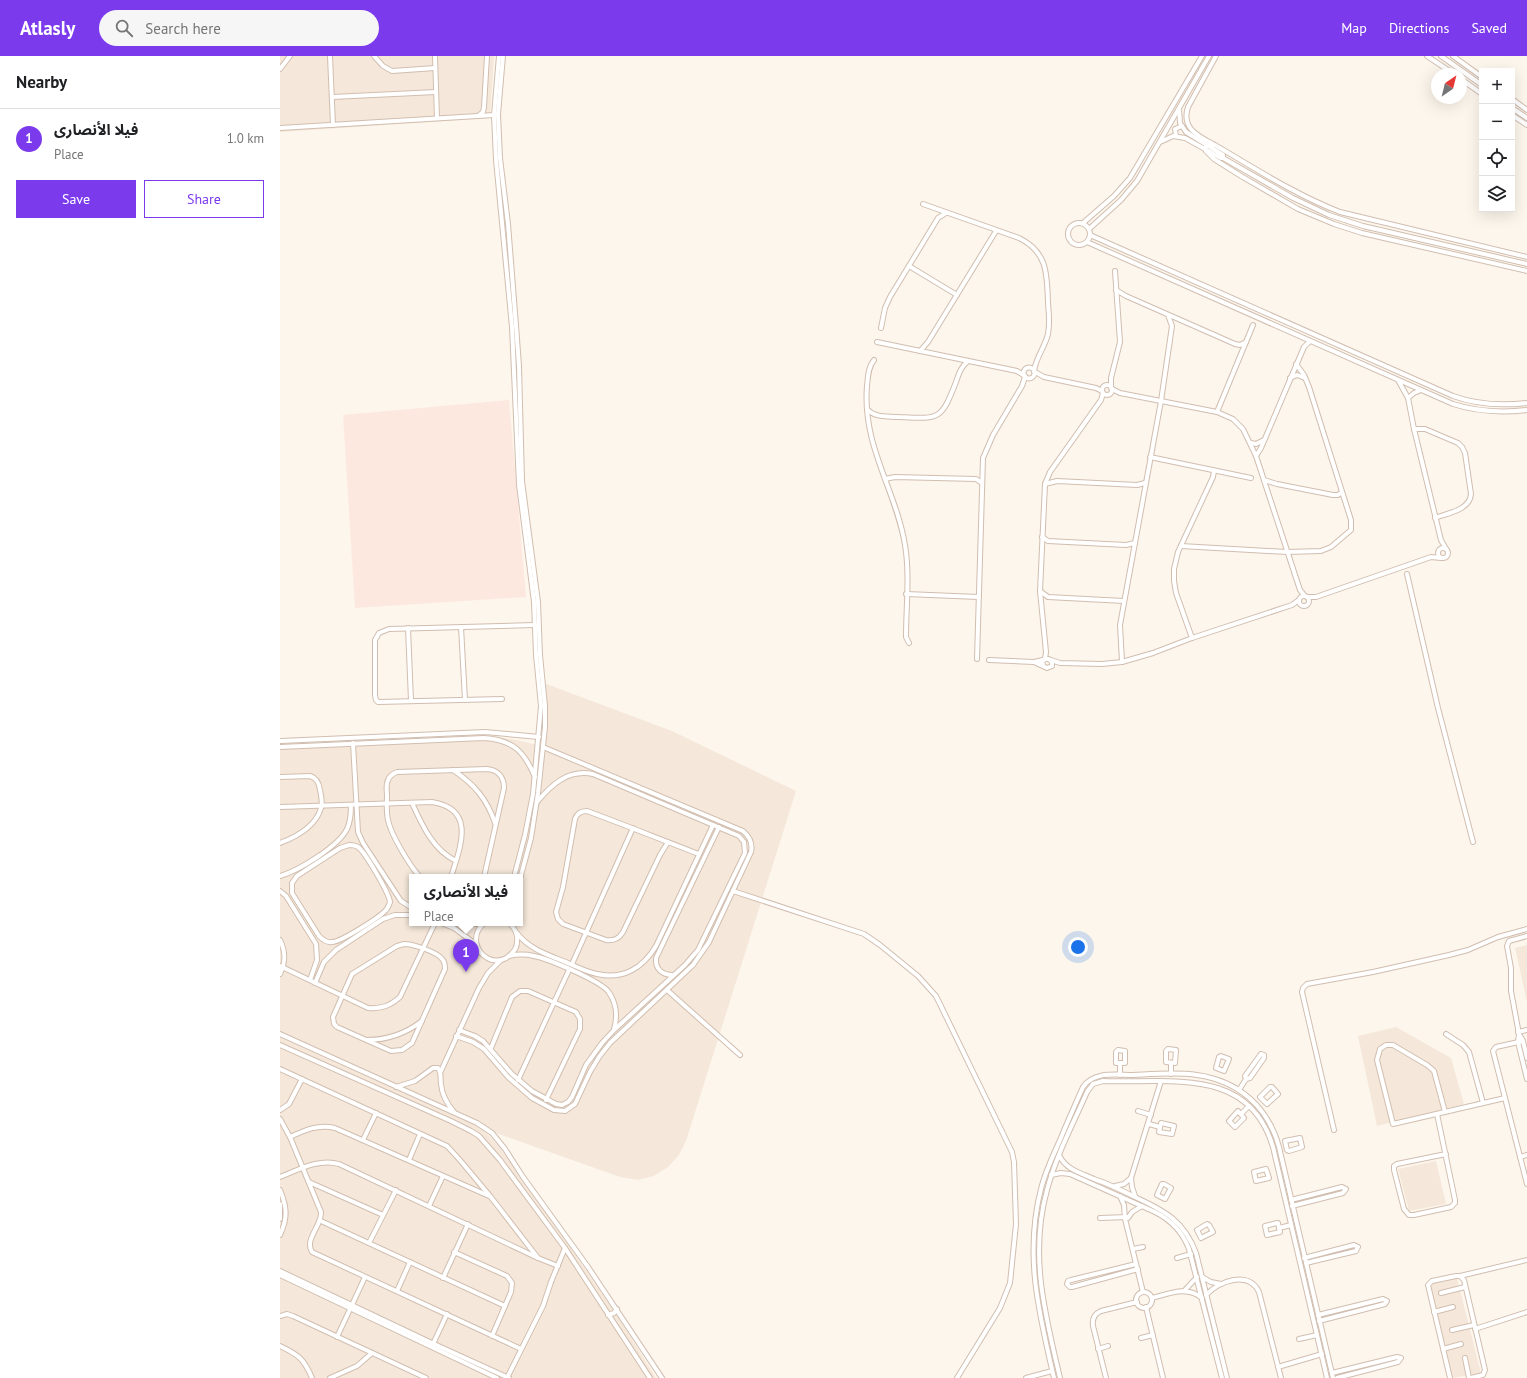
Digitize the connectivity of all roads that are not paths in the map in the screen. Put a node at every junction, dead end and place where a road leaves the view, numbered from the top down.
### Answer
1 (290, 56) edge
2 (330, 56) edge
3 (374, 56) edge
4 (435, 56) edge
5 (487, 56) edge
6 (499, 56) edge
7 (503, 56) edge
8 (1202, 56) edge
9 (1209, 56) edge
10 (1216, 56) edge
11 (1427, 56) edge
12 (1441, 56) edge
13 (1453, 56) edge
14 (1213, 58) edge
15 (435, 68) junction
16 (1445, 68) edge
17 (280, 69) edge
18 (1479, 74) edge
19 (1467, 83) edge
20 (1479, 83) edge
21 (436, 92) junction
22 (1479, 92) edge
23 (332, 97) junction
24 (1515, 100) edge
25 (1179, 109) junction
26 (1515, 110) edge
27 (1527, 110) edge
28 (494, 115) junction
29 (478, 116) junction
30 (1515, 117) edge
31 (437, 118) junction
32 (1527, 118) edge
33 (333, 125) junction
34 (1527, 125) edge
35 (1182, 126) junction
36 (280, 128) edge
37 (1176, 136) junction
38 (1160, 142) junction
39 (1215, 145) junction
40 (1206, 147) junction
41 (1138, 165) junction
42 (1145, 168) junction
43 (1311, 201) junction
44 (923, 204) dead end
45 (1309, 206) junction
46 (935, 209) junction
47 (946, 213) junction
48 (1306, 213) junction
49 (938, 218) junction
50 (1083, 224) junction
51 (1089, 229) junction
52 (996, 231) junction
53 (1090, 235) junction
54 (1087, 242) junction
55 (1499, 251) junction
56 (1527, 257) edge
57 (1497, 258) junction
58 (1495, 264) junction
59 (1527, 264) edge
60 (909, 266) junction
61 (1114, 270) dead end
62 (1527, 271) edge
63 (1116, 290) junction
64 (957, 295) junction
65 (1126, 296) junction
66 (1117, 303) junction
67 (1168, 315) junction
68 (1181, 320) junction
69 (1253, 325) dead end
70 (1172, 326) junction
71 (881, 328) dead end
72 (1302, 338) junction
73 (1310, 341) junction
74 (877, 342) dead end
75 (928, 342) junction
76 (1246, 342) junction
77 (1235, 344) junction
78 (1304, 347) junction
79 (920, 351) junction
80 (929, 353) junction
81 (1241, 353) junction
82 (958, 359) junction
83 (874, 360) dead end
84 (968, 361) junction
85 (1035, 363) junction
86 (1296, 364) junction
87 (961, 368) junction
88 (1028, 368) junction
89 (1017, 371) junction
90 (1034, 371) junction
91 (1025, 377) junction
92 (1044, 377) junction
93 (1111, 378) junction
94 (1290, 378) junction
95 (1305, 378) junction
96 (1031, 379) junction
97 (1398, 380) junction
98 (1022, 386) junction
99 (1103, 389) junction
100 (1421, 390) junction
101 (1110, 391) junction
102 (1408, 398) junction
103 (1101, 400) junction
104 (1161, 400) junction
105 (1527, 403) edge
106 (1491, 405) junction
107 (867, 409) junction
108 (1527, 410) edge
109 (1216, 412) junction
110 (1490, 412) junction
111 (877, 416) junction
112 (868, 424) junction
113 (1414, 429) junction
114 (1264, 440) junction
115 (1251, 443) junction
116 (1256, 456) junction
117 (1150, 457) junction
118 (1214, 471) junction
119 (1050, 472) junction
120 (982, 474) junction
121 (1250, 478) dead end
122 (884, 479) junction
123 (976, 479) junction
124 (1264, 480) junction
125 (1057, 481) junction
126 (1270, 481) junction
127 (982, 483) junction
128 (1145, 483) junction
129 (1045, 484) junction
130 (1277, 484) junction
131 (1137, 485) junction
132 (1270, 486) junction
133 (1144, 491) junction
134 (1267, 491) junction
135 (1342, 492) junction
136 (522, 502) junction
137 (1435, 518) junction
138 (1042, 536) junction
139 (1441, 540) junction
140 (1048, 541) junction
141 (1135, 542) junction
142 (1126, 545) junction
143 (1042, 546) junction
144 (1181, 546) junction
145 (1446, 549) junction
146 (1133, 550) junction
147 (1439, 550) junction
148 (1287, 552) junction
149 (1431, 558) junction
150 (1441, 558) junction
151 (1407, 574) dead end
152 (1300, 590) junction
153 (1040, 591) junction
154 (906, 594) junction
155 (979, 596) junction
156 (1306, 596) junction
157 (1048, 597) junction
158 (1316, 597) junction
159 (1299, 599) junction
160 (1124, 601) junction
161 (1040, 604) junction
162 (1308, 604) junction
163 (1292, 605) junction
164 (1301, 605) junction
165 (535, 625) junction
166 (461, 627) junction
167 (408, 628) junction
168 (1192, 638) junction
169 (909, 643) dead end
170 (977, 659) dead end
171 (1047, 659) junction
172 (990, 660) dead end
173 (1034, 662) junction
174 (1122, 662) junction
175 (1060, 663) junction
176 (1043, 665) junction
177 (1051, 667) junction
178 (502, 699) dead end
179 (466, 700) junction
180 (411, 701) junction
181 (539, 737) junction
182 (353, 738) junction
183 (280, 741) edge
184 (353, 744) junction
185 (280, 747) edge
186 (543, 747) junction
187 (452, 770) junction
188 (280, 777) edge
189 (535, 778) junction
190 (537, 802) junction
191 (412, 803) junction
192 (387, 804) junction
193 (354, 805) junction
194 (280, 807) edge
195 (322, 807) junction
196 (496, 824) junction
197 (713, 825) junction
198 (719, 827) junction
199 (633, 828) junction
200 (668, 842) junction
201 (1473, 842) dead end
202 (280, 843) edge
203 (364, 843) junction
204 (358, 847) junction
205 (699, 854) junction
206 (456, 861) junction
207 (418, 874) edge
208 (452, 874) edge
209 (485, 874) edge
210 (515, 874) edge
211 (521, 874) edge
212 (280, 876) edge
213 (280, 891) edge
214 (733, 891) junction
215 (292, 893) junction
216 (286, 896) junction
217 (409, 906) edge
218 (385, 911) junction
219 (409, 915) edge
220 (389, 917) junction
221 (434, 926) edge
222 (448, 926) edge
223 (483, 926) edge
224 (511, 926) edge
225 (514, 926) edge
226 (1527, 929) edge
227 (515, 931) junction
228 (586, 932) junction
229 (1508, 934) junction
230 (319, 936) junction
231 (1527, 936) edge
232 (314, 939) junction
233 (342, 939) junction
234 (280, 940) edge
235 (1510, 940) junction
236 (345, 945) junction
237 (477, 945) junction
238 (423, 949) junction
239 (509, 956) junction
240 (501, 960) junction
241 (572, 964) junction
242 (282, 967) edge
243 (569, 970) junction
244 (280, 974) edge
245 (673, 975) junction
246 (310, 980) junction
247 (315, 983) junction
248 (667, 990) junction
249 (341, 995) junction
250 (554, 1002) junction
251 (422, 1021) junction
252 (458, 1030) junction
253 (614, 1030) junction
254 (1527, 1030) edge
255 (1519, 1033) junction
256 (280, 1034) edge
257 (1446, 1034) dead end
258 (456, 1036) junction
259 (367, 1040) junction
260 (296, 1042) junction
261 (1521, 1042) junction
262 (280, 1045) edge
263 (309, 1048) junction
264 (491, 1048) junction
265 (291, 1049) junction
266 (740, 1055) dead end
267 (306, 1056) junction
268 (1527, 1058) edge
269 (1171, 1063) dead end
270 (1120, 1064) dead end
271 (280, 1069) edge
272 (1220, 1070) dead end
273 (441, 1071) junction
274 (1170, 1074) junction
275 (1120, 1075) junction
276 (302, 1078) junction
277 (1246, 1079) junction
278 (1527, 1079) edge
279 (518, 1080) junction
280 (1218, 1080) junction
281 (1161, 1081) junction
282 (396, 1087) junction
283 (1237, 1089) junction
284 (1232, 1093) junction
285 (1505, 1098) junction
286 (546, 1100) junction
287 (1263, 1100) dead end
288 (1483, 1103) junction
289 (1257, 1105) junction
290 (1249, 1106) junction
291 (280, 1110) edge
292 (1138, 1111) dead end
293 (1445, 1112) junction
294 (376, 1113) junction
295 (455, 1114) junction
296 (1241, 1114) dead end
297 (1438, 1114) junction
298 (1151, 1115) junction
299 (280, 1119) edge
300 (1149, 1124) junction
301 (1160, 1127) dead end
302 (1334, 1130) dead end
303 (420, 1134) junction
304 (290, 1136) junction
305 (364, 1140) junction
306 (1285, 1146) dead end
307 (1279, 1147) junction
308 (1446, 1154) junction
309 (1527, 1155) edge
310 (1060, 1156) junction
311 (1520, 1156) junction
312 (409, 1160) junction
313 (303, 1168) junction
314 (1278, 1171) junction
315 (1071, 1172) junction
316 (1268, 1174) dead end
317 (1051, 1175) junction
318 (443, 1176) junction
319 (280, 1177) edge
320 (523, 1177) junction
321 (1132, 1178) junction
322 (516, 1181) junction
323 (309, 1182) junction
324 (1527, 1184) edge
325 (1113, 1186) junction
326 (280, 1190) edge
327 (396, 1190) junction
328 (1322, 1193) junction
329 (1120, 1195) junction
330 (490, 1196) junction
331 (1135, 1197) junction
332 (1161, 1198) dead end
333 (1323, 1198) junction
334 (1291, 1200) junction
335 (285, 1203) junction
336 (280, 1204) edge
337 (430, 1206) junction
338 (1142, 1206) junction
339 (1292, 1206) junction
340 (1157, 1207) junction
341 (383, 1216) junction
342 (1127, 1217) junction
343 (1100, 1218) dead end
344 (280, 1219) edge
345 (321, 1221) junction
346 (468, 1224) junction
347 (1291, 1225) junction
348 (1279, 1228) dead end
349 (1199, 1234) dead end
350 (280, 1235) edge
351 (1190, 1238) junction
352 (369, 1243) junction
353 (1143, 1247) dead end
354 (565, 1248) junction
355 (1133, 1249) junction
356 (1337, 1250) junction
357 (454, 1252) junction
358 (1191, 1254) junction
359 (1338, 1255) junction
360 (538, 1258) junction
361 (1177, 1258) dead end
362 (1304, 1258) junction
363 (1527, 1260) edge
364 (410, 1262) junction
365 (1306, 1263) junction
366 (1136, 1264) junction
367 (558, 1266) junction
368 (1138, 1269) junction
369 (280, 1272) edge
370 (280, 1275) edge
371 (1460, 1276) junction
372 (365, 1277) junction
373 (1199, 1277) junction
374 (443, 1278) junction
375 (1221, 1284) junction
376 (1465, 1287) junction
377 (1185, 1290) junction
378 (397, 1291) junction
379 (1143, 1292) junction
380 (1441, 1293) dead end
381 (1204, 1297) junction
382 (1313, 1297) junction
383 (1152, 1298) junction
384 (1308, 1298) junction
385 (1137, 1302) junction
386 (1366, 1304) junction
387 (505, 1306) junction
388 (351, 1307) junction
389 (1146, 1307) junction
390 (1453, 1307) dead end
391 (617, 1309) junction
392 (1368, 1309) junction
393 (1208, 1311) junction
394 (1434, 1312) junction
395 (1527, 1312) edge
396 (447, 1314) junction
397 (608, 1315) junction
398 (1318, 1315) junction
399 (280, 1316) edge
400 (1319, 1321) junction
401 (628, 1327) junction
402 (1475, 1327) junction
403 (1452, 1330) dead end
404 (618, 1331) junction
405 (1153, 1335) junction
406 (1317, 1335) junction
407 (492, 1336) junction
408 (338, 1337) junction
409 (1141, 1338) dead end
410 (1299, 1340) dead end
411 (433, 1344) junction
412 (1461, 1344) dead end
413 (280, 1346) edge
414 (1108, 1346) dead end
415 (521, 1349) junction
416 (1098, 1349) junction
417 (1443, 1349) junction
418 (372, 1353) junction
419 (1322, 1354) junction
420 (1055, 1358) junction
421 (1465, 1358) dead end
422 (1049, 1359) junction
423 (1382, 1361) junction
424 (1384, 1366) junction
425 (1278, 1367) junction
426 (1052, 1371) junction
427 (1333, 1376) edge
428 (312, 1378) edge
429 (330, 1378) edge
430 (426, 1378) edge
431 (498, 1378) edge
432 (508, 1378) edge
433 (650, 1378) edge
434 (662, 1378) edge
435 (957, 1378) edge
436 (1026, 1378) edge
437 (1054, 1378) edge
438 (1060, 1378) edge
439 (1106, 1378) edge
440 (1164, 1378) edge
441 (1220, 1378) edge
442 (1227, 1378) edge
443 (1281, 1378) edge
444 (1328, 1378) edge
445 (1337, 1378) edge
446 (1450, 1378) edge
447 (1470, 1378) edge

1 - 17 street
2 - 23 street
3 - 15 street
4 - 15 street
5 - 29 street
6 - 28 street
7 - 136 street
8 - 41 street
9 - 25 street
10 - 14 street
11 - 16 street
12 - 20 street
13 - 18 street
14 - 39 street
15 - 21 street
19 - 22 street
21 - 23 street
21 - 31 street
23 - 33 street
24 - 27 street
25 - 35 street
25 - 38 street
26 - 32 street
28 - 29 street
28 - 136 street
29 - 31 street
30 - 34 street
31 - 33 street
33 - 36 street
35 - 37 street
35 - 40 street
37 - 38 street
37 - 40 street
38 - 42 street
39 - 40 street
39 - 43 street
40 - 45 street
40 - 48 street
41 - 42 street
41 - 50 street
42 - 51 street
43 - 45 street
43 - 55 street
44 - 46 street
45 - 48 street
45 - 57 street
46 - 47 street
46 - 49 street
47 - 49 street
47 - 52 street
48 - 58 street
49 - 60 street
50 - 51 street
50 - 54 street
51 - 53 street
52 - 64 street
52 - 85 street
53 - 54 street
53 - 106 street
54 - 72 street
55 - 56 street
55 - 57 street
57 - 58 street
57 - 59 street
58 - 62 street
60 - 64 street
60 - 71 street
61 - 63 street
63 - 65 street
63 - 66 street
64 - 75 street
65 - 66 street
65 - 67 street
66 - 93 street
67 - 68 street
67 - 70 street
68 - 70 street
68 - 77 street
69 - 76 street
70 - 104 street
72 - 73 street
72 - 78 street
73 - 78 street
73 - 97 street
74 - 79 street
75 - 79 street
75 - 80 street
76 - 77 street
76 - 81 street
77 - 81 street
78 - 86 street
79 - 80 street
80 - 82 street
81 - 109 street
82 - 84 street
82 - 87 street
83 - 107 street
84 - 87 street
84 - 89 street
85 - 88 street
85 - 90 street
86 - 94 street
86 - 95 street
87 - 111 street
88 - 89 street
88 - 90 street
88 - 91 street
89 - 91 street
90 - 92 street
90 - 96 street
91 - 96 street
91 - 98 street
92 - 96 street
92 - 99 street
93 - 99 street
93 - 101 street
94 - 95 street
94 - 114 street
95 - 135 street
96 - 98 street
97 - 100 street
97 - 102 street
98 - 120 street
99 - 101 street
99 - 101 street
99 - 103 street
100 - 102 street
100 - 110 street
101 - 103 street
101 - 104 street
102 - 113 street
103 - 119 street
104 - 109 street
104 - 117 street
105 - 106 street
106 - 110 street
107 - 111 street
107 - 112 street
108 - 110 street
109 - 115 street
111 - 112 street
112 - 122 street
113 - 137 street
113 - 137 street
114 - 115 street
114 - 116 street
115 - 116 street
116 - 124 street
117 - 118 street
117 - 128 street
118 - 121 street
118 - 144 street
119 - 125 street
119 - 129 street
120 - 123 street
120 - 127 street
122 - 123 street
122 - 154 street
123 - 127 street
124 - 126 street
124 - 134 street
125 - 129 street
125 - 131 street
126 - 130 street
126 - 132 street
127 - 155 street
128 - 131 street
128 - 133 street
129 - 138 street
130 - 132 street
130 - 135 street
131 - 133 street
132 - 134 street
133 - 141 street
134 - 148 street
135 - 148 street
136 - 165 street
136 - 186 street
137 - 139 street
138 - 140 street
138 - 143 street
139 - 145 street
139 - 147 street
140 - 142 street
140 - 143 street
141 - 142 street
141 - 146 street
142 - 146 street
143 - 153 street
144 - 148 street
144 - 168 street
145 - 147 street
145 - 150 street
146 - 160 street
147 - 149 street
147 - 150 street
148 - 152 street
149 - 150 street
149 - 158 street
151 - 201 street
152 - 156 street
152 - 159 street
153 - 157 street
153 - 161 street
154 - 155 street
154 - 169 street
155 - 170 street
156 - 158 street
156 - 159 street
156 - 162 street
157 - 160 street
157 - 161 street
158 - 162 street
159 - 163 street
159 - 164 street
160 - 174 street
161 - 171 street
162 - 164 street
163 - 164 street
163 - 168 street
165 - 166 street
165 - 181 street
166 - 167 street
166 - 179 street
167 - 180 street
167 - 180 street
168 - 174 street
171 - 173 street
171 - 175 street
171 - 176 street
171 - 177 street
172 - 173 street
173 - 176 street
174 - 175 street
175 - 177 street
176 - 177 street
178 - 179 street
179 - 180 street
181 - 182 street
181 - 189 street
182 - 183 street
182 - 184 street
184 - 185 street
184 - 189 street
184 - 193 street
186 - 190 street
186 - 214 street
187 - 192 street
187 - 196 street
187 - 196 street
188 - 195 street
189 - 210 street
190 - 197 street
190 - 211 street
191 - 192 street
191 - 206 street
191 - 206 street
192 - 193 street
192 - 207 street
193 - 195 street
193 - 203 street
193 - 212 street
194 - 195 street
195 - 202 street
196 - 209 street
197 - 198 street
197 - 205 street
198 - 245 street
198 - 245 street
199 - 200 street
199 - 228 street
199 - 228 street
200 - 205 street
200 - 228 street
203 - 204 street
203 - 217 street
204 - 215 street
204 - 218 street
205 - 241 street
206 - 208 street
213 - 216 street
214 - 248 street
214 - 435 street
215 - 216 street
215 - 230 street
216 - 232 street
218 - 220 street
218 - 233 street
219 - 220 street
220 - 236 street
221 - 238 street
222 - 237 street
223 - 237 street
224 - 227 street
225 - 227 street
226 - 229 street
227 - 239 street
227 - 241 street
228 - 241 street
229 - 235 street
229 - 302 street
230 - 232 street
230 - 233 street
231 - 235 street
232 - 246 street
233 - 236 street
234 - 242 street
235 - 255 street
236 - 247 street
237 - 240 street
238 - 249 street
238 - 249 street
238 - 251 street
239 - 240 street
239 - 243 street
240 - 252 street
242 - 244 street
242 - 246 street
243 - 250 street
243 - 253 street
245 - 253 street
246 - 247 street
247 - 249 street
248 - 258 street
248 - 266 street
249 - 259 street
250 - 264 street
250 - 279 street
250 - 286 street
251 - 259 street
251 - 259 street
252 - 258 street
252 - 264 street
253 - 286 street
254 - 255 street
255 - 261 street
256 - 260 street
257 - 288 street
258 - 273 street
260 - 263 street
260 - 265 street
261 - 268 street
261 - 278 street
261 - 285 street
262 - 265 street
263 - 267 street
263 - 282 street
264 - 279 street
265 - 267 street
267 - 322 street
269 - 274 street
270 - 275 street
271 - 276 street
272 - 280 street
273 - 282 street
273 - 295 street
274 - 275 street
274 - 280 street
275 - 422 street
276 - 291 street
276 - 294 street
277 - 277 street
277 - 283 street
279 - 286 street
280 - 283 street
281 - 284 street
281 - 298 street
281 - 310 street
282 - 295 street
283 - 284 street
283 - 289 street
284 - 290 street
285 - 288 street
285 - 311 street
287 - 289 street
288 - 293 street
289 - 307 street
290 - 296 street
290 - 314 street
292 - 298 street
293 - 297 street
293 - 297 street
294 - 303 street
294 - 305 street
295 - 320 street
297 - 308 street
298 - 300 street
299 - 304 street
300 - 301 street
300 - 321 street
303 - 312 street
303 - 330 street
304 - 305 street
304 - 313 street
305 - 312 street
306 - 307 street
307 - 334 street
308 - 308 street
309 - 311 street
310 - 315 street
310 - 317 street
311 - 324 street
312 - 318 street
313 - 319 street
313 - 323 street
313 - 327 street
314 - 316 street
314 - 347 street
315 - 317 street
315 - 325 street
315 - 329 street
317 - 420 street
318 - 330 street
318 - 337 street
320 - 322 street
320 - 391 street
321 - 325 street
321 - 331 street
322 - 354 street
323 - 341 street
323 - 345 street
325 - 331 street
326 - 335 street
327 - 337 street
327 - 341 street
328 - 333 street
328 - 333 street
328 - 334 street
329 - 338 street
329 - 342 street
330 - 360 street
331 - 340 street
332 - 340 street
333 - 339 street
334 - 339 street
335 - 336 street
335 - 350 street
336 - 344 street
337 - 346 street
338 - 342 street
338 - 358 street
339 - 362 street
340 - 351 street
341 - 352 street
342 - 343 street
342 - 355 street
345 - 352 street
345 - 372 street
346 - 357 street
346 - 360 street
347 - 348 street
347 - 384 street
349 - 351 street
351 - 373 street
352 - 364 street
353 - 355 street
354 - 367 street
354 - 397 street
355 - 366 street
356 - 359 street
356 - 359 street
356 - 362 street
357 - 374 street
357 - 387 street
358 - 361 street
358 - 373 street
359 - 365 street
360 - 367 street
362 - 365 street
363 - 371 street
364 - 374 street
364 - 378 street
365 - 382 street
366 - 368 street
366 - 368 street
367 - 415 street
368 - 379 street
369 - 388 street
370 - 388 street
371 - 376 street
371 - 394 street
372 - 378 street
372 - 388 street
373 - 375 street
373 - 377 street
373 - 381 street
374 - 387 street
375 - 381 street
375 - 425 street
376 - 380 street
376 - 402 street
377 - 381 street
377 - 383 street
378 - 396 street
379 - 383 street
379 - 385 street
381 - 393 street
382 - 384 street
382 - 398 street
383 - 389 street
384 - 406 street
385 - 389 street
385 - 416 street
386 - 392 street
386 - 392 street
386 - 398 street
387 - 407 street
388 - 408 street
388 - 411 street
388 - 431 street
389 - 405 street
390 - 394 street
391 - 397 street
391 - 401 street
392 - 400 street
393 - 441 street
393 - 442 street
394 - 417 street
395 - 402 street
396 - 407 street
396 - 411 street
397 - 404 street
398 - 400 street
399 - 408 street
400 - 427 street
401 - 404 street
401 - 434 street
402 - 403 street
402 - 447 street
404 - 433 street
405 - 409 street
405 - 440 street
406 - 410 street
406 - 419 street
407 - 415 street
408 - 418 street
411 - 432 street
412 - 417 street
413 - 428 street
414 - 416 street
415 - 432 street
416 - 439 street
417 - 446 street
418 - 429 street
418 - 430 street
419 - 425 street
419 - 444 street
420 - 422 street
420 - 438 street
421 - 447 street
422 - 426 street
423 - 424 street
423 - 424 street
423 - 427 street
424 - 445 street
425 - 443 street
426 - 436 street
426 - 437 street

